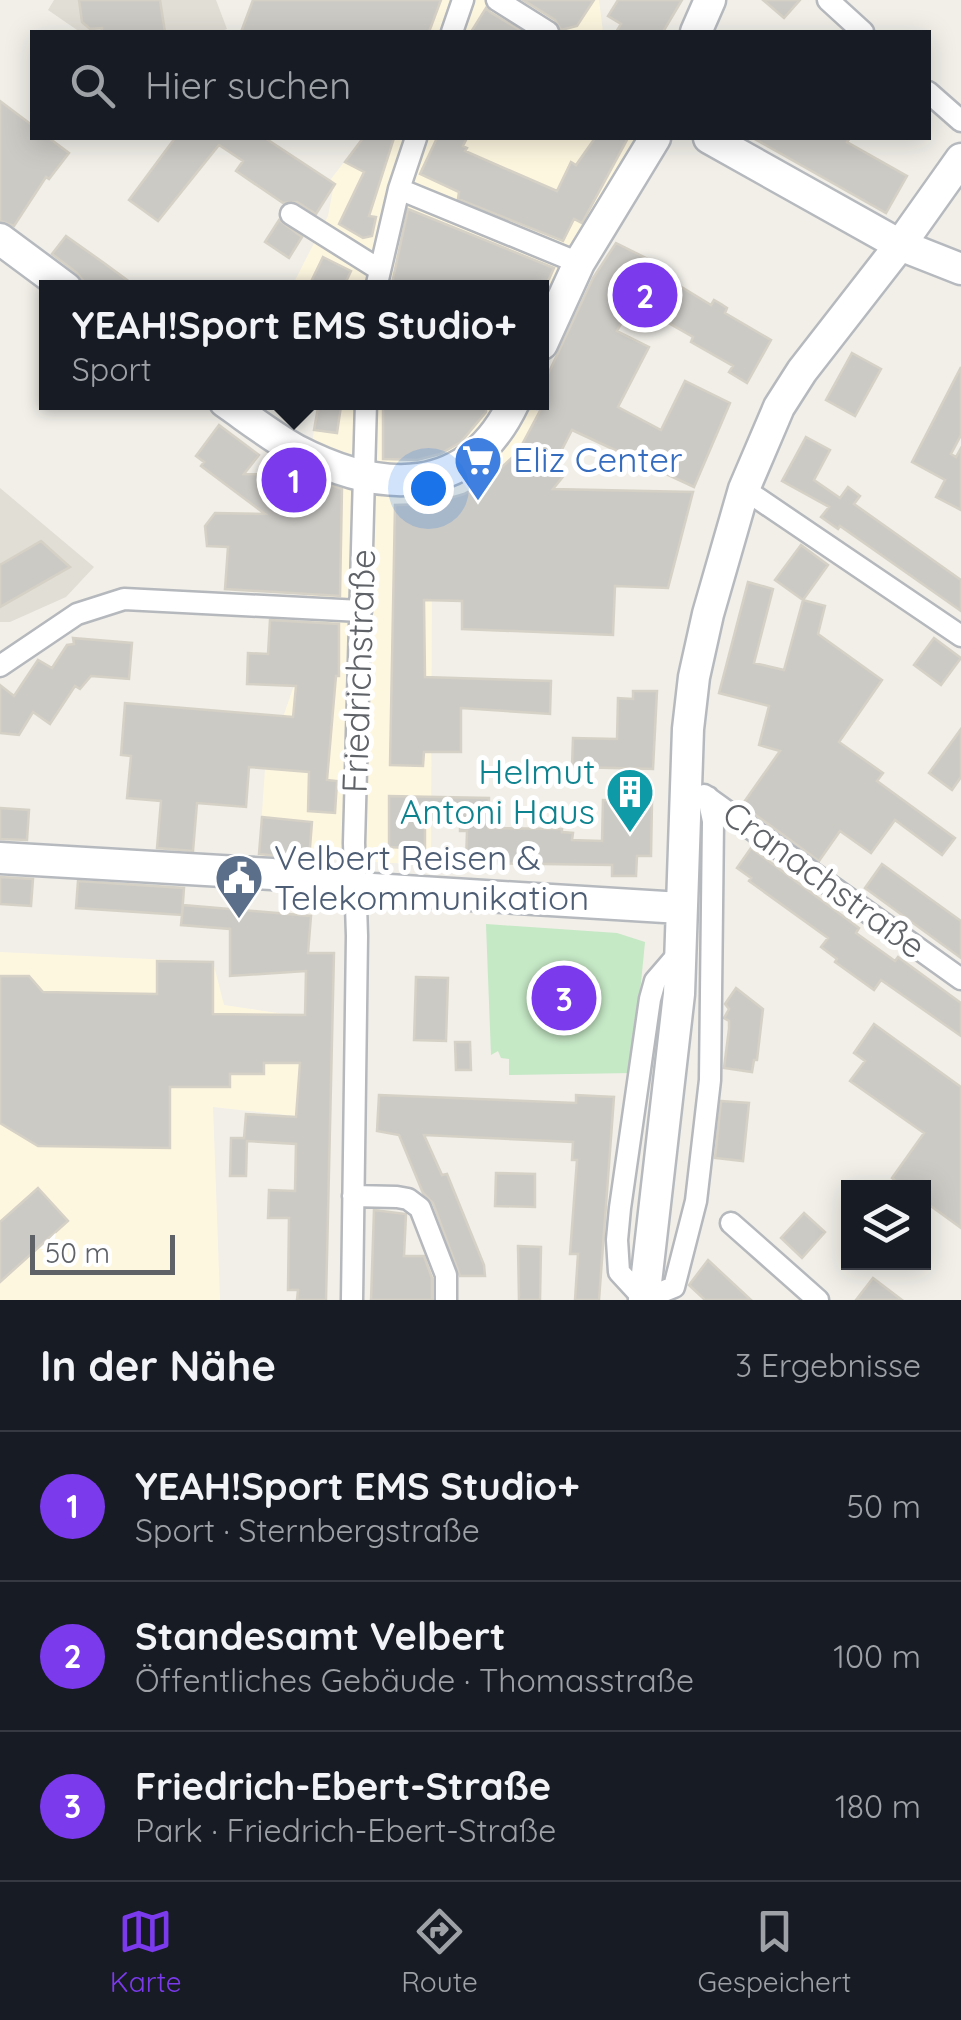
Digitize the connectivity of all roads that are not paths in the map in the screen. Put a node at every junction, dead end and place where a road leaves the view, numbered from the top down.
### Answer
1 (463, 0) edge
2 (497, 0) edge
3 (710, 0) edge
4 (828, 0) edge
5 (453, 30) edge
6 (545, 30) edge
7 (697, 30) edge
8 (861, 30) edge
9 (931, 95) edge
10 (961, 121) edge
11 (415, 140) edge
12 (653, 140) edge
13 (713, 140) edge
14 (961, 159) edge
15 (399, 188) junction
16 (291, 214) dead end
17 (0, 240) edge
18 (900, 246) junction
19 (579, 262) junction
20 (961, 269) edge
21 (378, 279) edge
22 (55, 280) edge
23 (549, 328) edge
24 (236, 410) edge
25 (366, 410) edge
26 (510, 410) edge
27 (366, 475) junction
28 (744, 490) junction
29 (361, 610) junction
30 (961, 636) edge
31 (4, 656) edge
32 (696, 791) junction
33 (0, 858) edge
34 (356, 888) junction
35 (681, 908) junction
36 (681, 950) junction
37 (961, 979) edge
38 (679, 994) junction
39 (712, 1034) junction
40 (353, 1196) junction
41 (731, 1223) dead end
42 (352, 1300) edge
43 (446, 1300) edge
44 (644, 1300) edge
45 (818, 1300) edge

1 - 5 street
2 - 6 street
3 - 7 main road
4 - 8 street
9 - 10 street
11 - 15 street
12 - 19 main road
13 - 18 main road
14 - 18 main road
15 - 19 street
15 - 21 street
16 - 21 street
17 - 22 main road
18 - 20 main road
18 - 28 main road
19 - 23 main road
24 - 27 main road
25 - 27 street, Friedrichstraße
26 - 27 main road
27 - 29 street, Friedrichstraße
28 - 30 street
28 - 32 main road
29 - 31 street
29 - 34 street, Friedrichstraße
32 - 35 main road
32 - 37 street, Cranachstraße
32 - 39 street
33 - 34 main road
34 - 35 main road
34 - 40 street, Friedrichstraße
35 - 36 main road
36 - 38 main road
36 - 44 street
38 - 39 street
38 - 44 main road
39 - 44 street
40 - 42 street, Friedrichstraße
40 - 43 street
41 - 45 street

